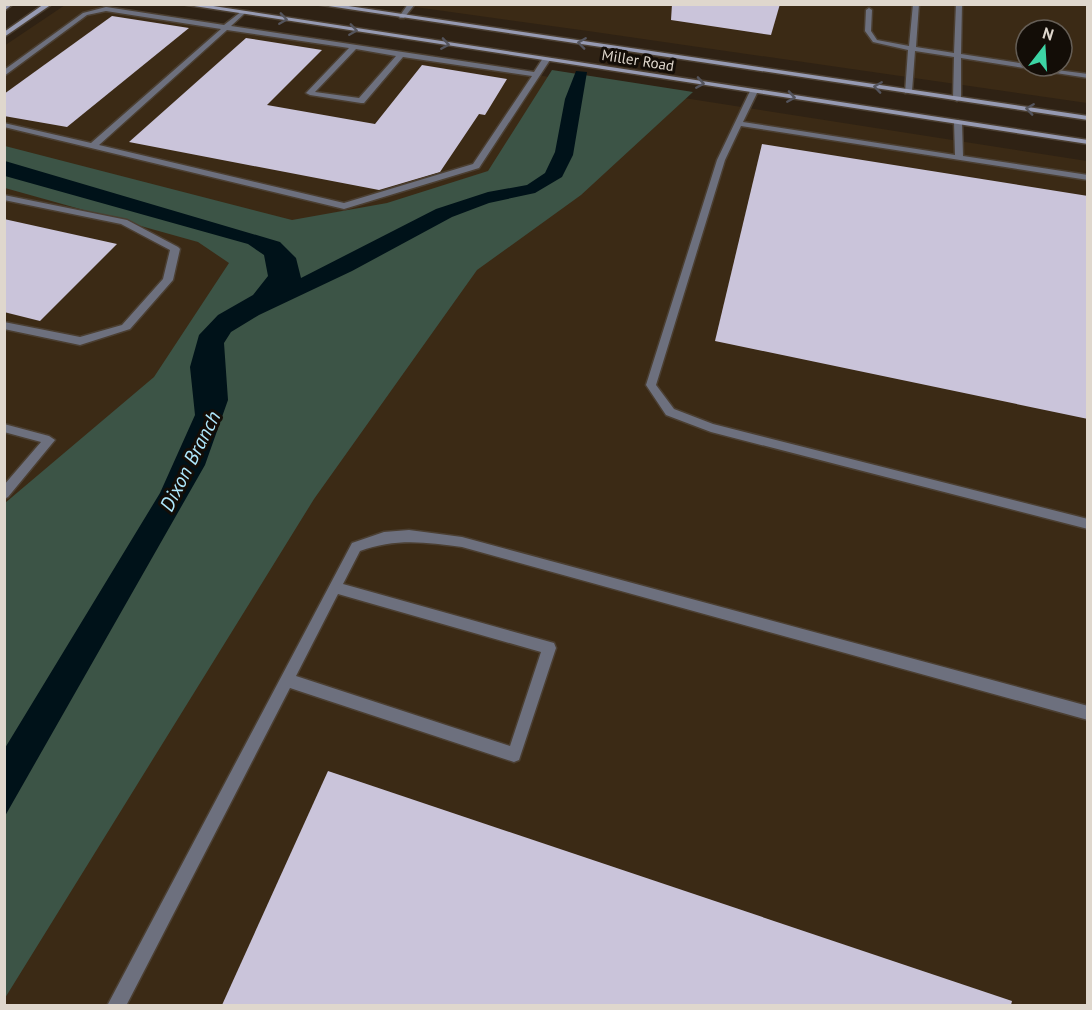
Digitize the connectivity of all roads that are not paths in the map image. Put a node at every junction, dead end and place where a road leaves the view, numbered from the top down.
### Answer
1 (10, 4) edge
2 (49, 4) edge
3 (153, 4) edge
4 (184, 4) edge
5 (318, 4) edge
6 (412, 4) edge
7 (916, 4) edge
8 (959, 4) edge
9 (4, 9) edge
10 (869, 10) dead end
11 (242, 13) junction
12 (141, 14) junction
13 (402, 17) junction
14 (228, 26) junction
15 (4, 34) edge
16 (387, 34) junction
17 (354, 46) junction
18 (375, 49) junction
19 (912, 51) junction
20 (402, 53) junction
21 (958, 57) junction
22 (546, 60) junction
23 (4, 74) edge
24 (537, 75) junction
25 (1088, 76) edge
26 (754, 91) junction
27 (908, 91) junction
28 (957, 99) junction
29 (1088, 118) edge
30 (958, 122) junction
31 (740, 124) junction
32 (4, 125) edge
33 (1088, 142) edge
34 (93, 146) junction
35 (959, 158) junction
36 (1088, 178) edge
37 (4, 197) edge
38 (4, 325) edge
39 (4, 428) edge
40 (4, 494) edge
41 (1088, 524) edge
42 (335, 587) junction
43 (286, 680) junction
44 (1088, 713) edge
45 (116, 1005) edge

1 - 9 main road
2 - 15 main road
3 - 12 lane
4 - 11 main road, Miller Road
5 - 13 main road, Miller Road
6 - 13 lane
7 - 19 lane
8 - 21 lane
10 - 19 lane
11 - 14 lane
11 -> 16 main road, Miller Road
12 - 14 lane
12 - 23 lane
13 - 16 main road
27 -> 13 main road, Miller Road
14 - 17 lane
14 - 34 lane
16 - 18 lane
16 -> 22 main road, Miller Road
17 - 18 lane
17 - 20 lane
18 - 20 lane
19 - 21 lane
19 - 27 lane
20 - 24 lane
21 - 25 lane
21 - 28 lane
22 - 24 lane
22 -> 26 main road, Miller Road
24 - 34 lane
26 -> 30 main road, Miller Road
26 - 31 lane
27 - 28 main road, Miller Road
29 -> 28 main road, Miller Road
28 - 30 main road
30 - 33 main road, Miller Road
30 - 35 lane
31 - 35 lane
31 - 41 lane
32 - 34 lane
35 - 36 lane
37 - 38 lane
39 - 40 lane
42 - 43 lane
42 - 43 lane
42 - 44 lane
43 - 45 lane

